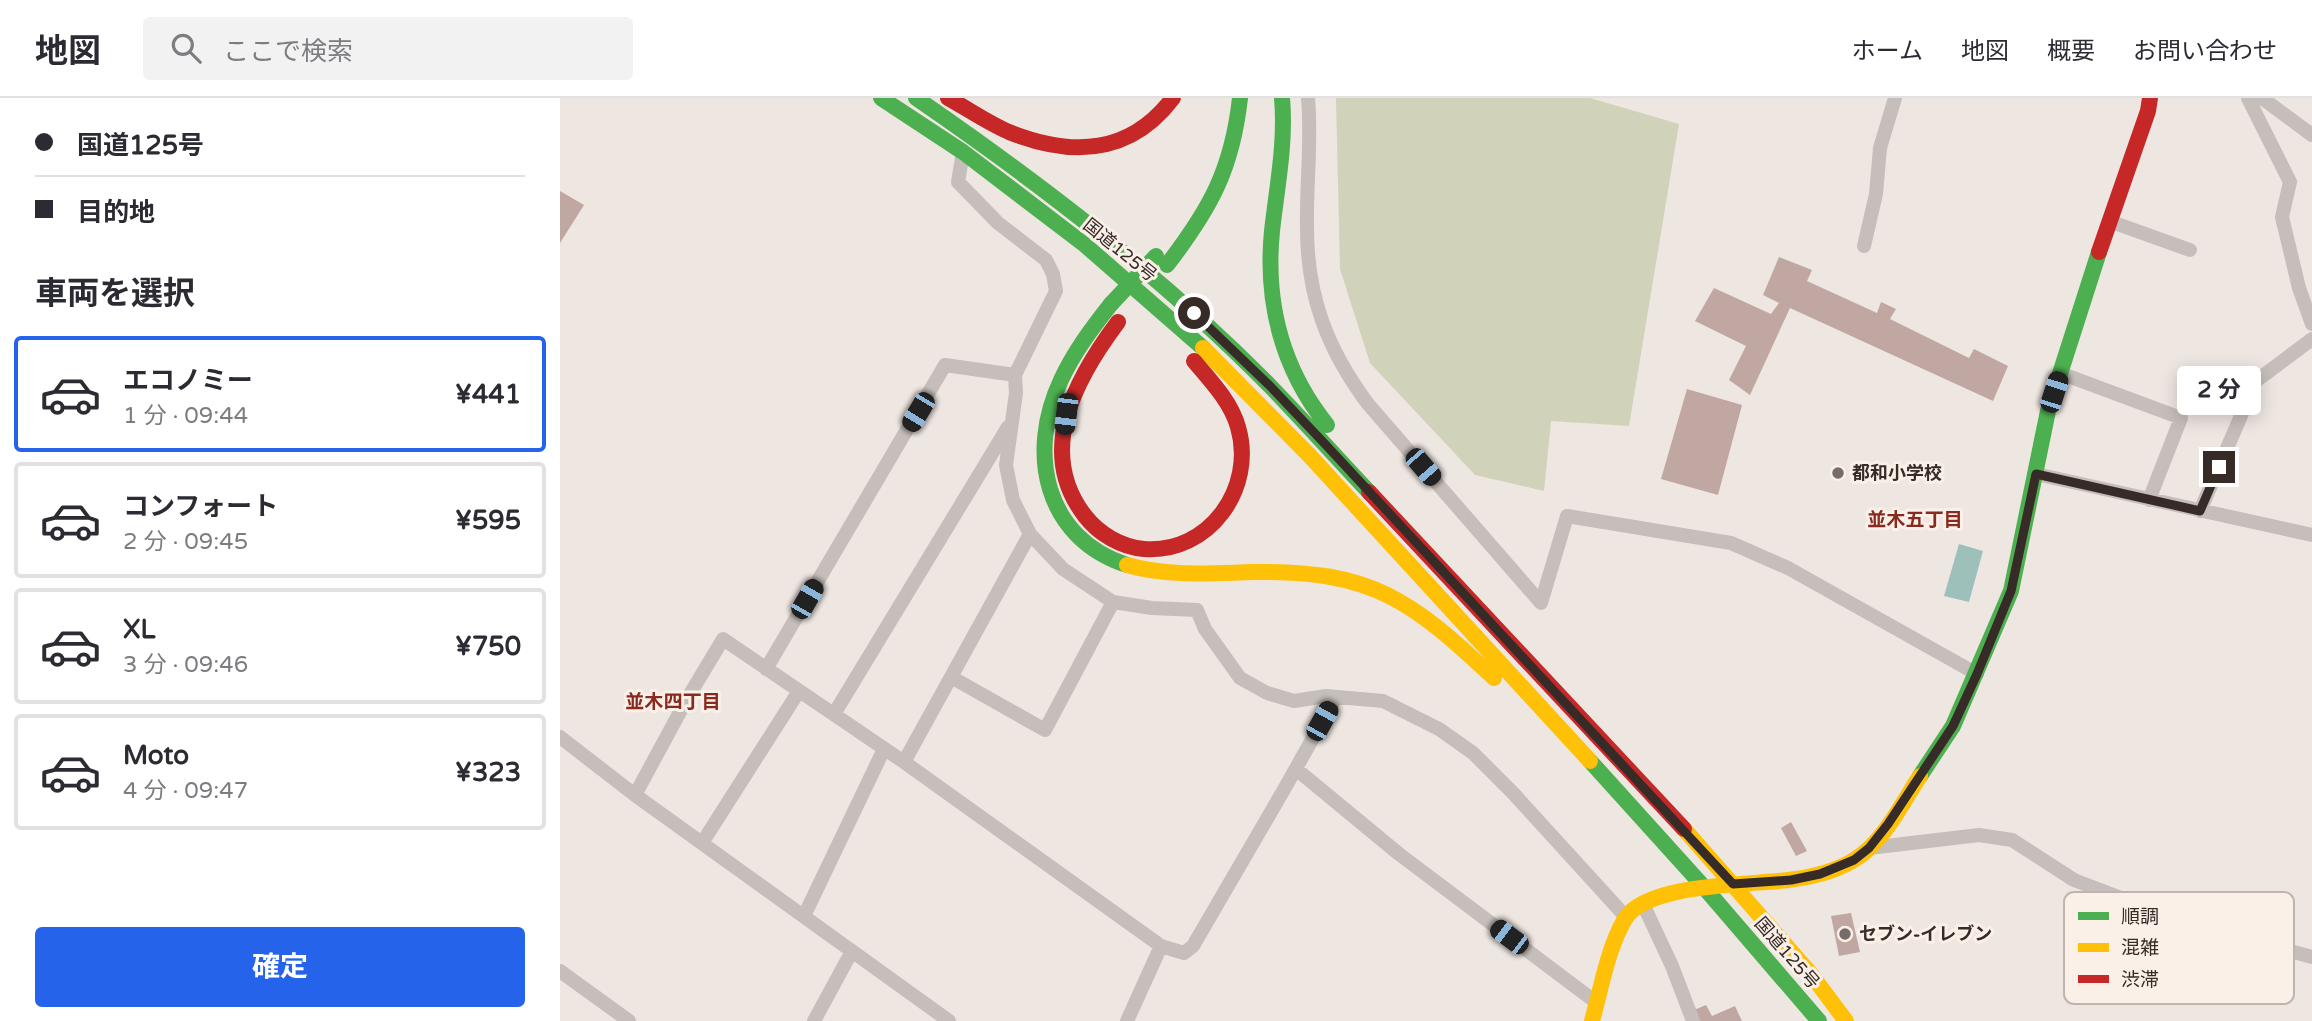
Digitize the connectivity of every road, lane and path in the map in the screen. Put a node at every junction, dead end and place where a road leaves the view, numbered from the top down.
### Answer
1 (881, 98) edge
2 (916, 98) edge
3 (948, 98) edge
4 (1174, 98) edge
5 (1224, 98) edge
6 (1240, 98) edge
7 (1282, 98) edge
8 (1308, 98) edge
9 (1895, 98) edge
10 (2150, 98) edge
11 (2248, 98) edge
12 (2262, 98) edge
13 (2312, 135) edge
14 (963, 152) junction
15 (2109, 221) junction
16 (1085, 245) junction
17 (1864, 246) dead end
18 (2190, 250) dead end
19 (1161, 261) junction
20 (1118, 310) junction
21 (2312, 324) edge
22 (2312, 339) edge
23 (2060, 373) junction
24 (1015, 375) junction
25 (1011, 423) junction
26 (2036, 474) junction
27 (2149, 500) junction
28 (2200, 511) junction
29 (1030, 534) junction
30 (2312, 535) edge
31 (1466, 597) junction
32 (1113, 602) junction
33 (766, 669) junction
34 (1977, 674) junction
35 (951, 677) junction
36 (799, 691) junction
37 (1336, 697) junction
38 (834, 715) junction
39 (560, 737) edge
40 (884, 749) junction
41 (904, 762) junction
42 (1593, 765) junction
43 (1296, 769) junction
44 (635, 795) junction
45 (702, 843) junction
46 (1869, 848) junction
47 (1733, 884) junction
48 (1703, 886) junction
49 (2105, 892) edge
50 (1643, 904) junction
51 (804, 916) junction
52 (1626, 917) junction
53 (1161, 946) junction
54 (852, 951) junction
55 (2294, 952) edge
56 (2312, 957) edge
57 (560, 971) edge
58 (1597, 1003) junction
59 (629, 1021) edge
60 (814, 1021) edge
61 (949, 1021) edge
62 (1127, 1021) edge
63 (1592, 1021) edge
64 (1693, 1021) edge
65 (1819, 1021) edge
66 (1846, 1021) edge

1 - 14 main road, 国道125号
2 - 31 main road, 国道125号
3 - 4 main road
5 - 19 main road
6 - 19 main road
7 - 31 main road
8 - 34 street
9 - 17 street
10 - 15 main road
11 - 21 street
12 - 13 street
14 - 16 main road, 国道125号
14 - 24 street
15 - 18 street
15 - 23 main road
16 - 20 main road
16 - 42 main road, 国道125号
19 - 20 main road, bridge
20 - 42 main road
22 - 28 street
23 - 26 main road
23 - 27 street
24 - 25 street
24 - 33 street
25 - 29 street
25 - 38 street
26 - 27 street
26 - 34 main road
27 - 28 street
28 - 30 street
29 - 32 street
29 - 35 street
31 - 47 main road, 国道125号
32 - 35 street
32 - 37 street
33 - 36 street
33 - 44 street
34 - 46 main road
35 - 41 street
36 - 38 street
36 - 45 street
37 - 43 street
37 - 52 street
38 - 40 street
39 - 44 street
40 - 41 street
40 - 51 street
41 - 53 street
42 - 48 main road, 国道125号
43 - 53 street
43 - 58 street
44 - 45 street
45 - 51 street
46 - 47 main road
46 - 49 street
47 - 48 main road
47 - 66 main road, 国道125号
48 - 50 main road
48 - 65 main road, 国道125号
50 - 52 main road
50 - 64 street
51 - 54 street
52 - 58 main road
53 - 62 street
54 - 60 street
54 - 61 street
55 - 56 street
57 - 59 street
58 - 63 main road

